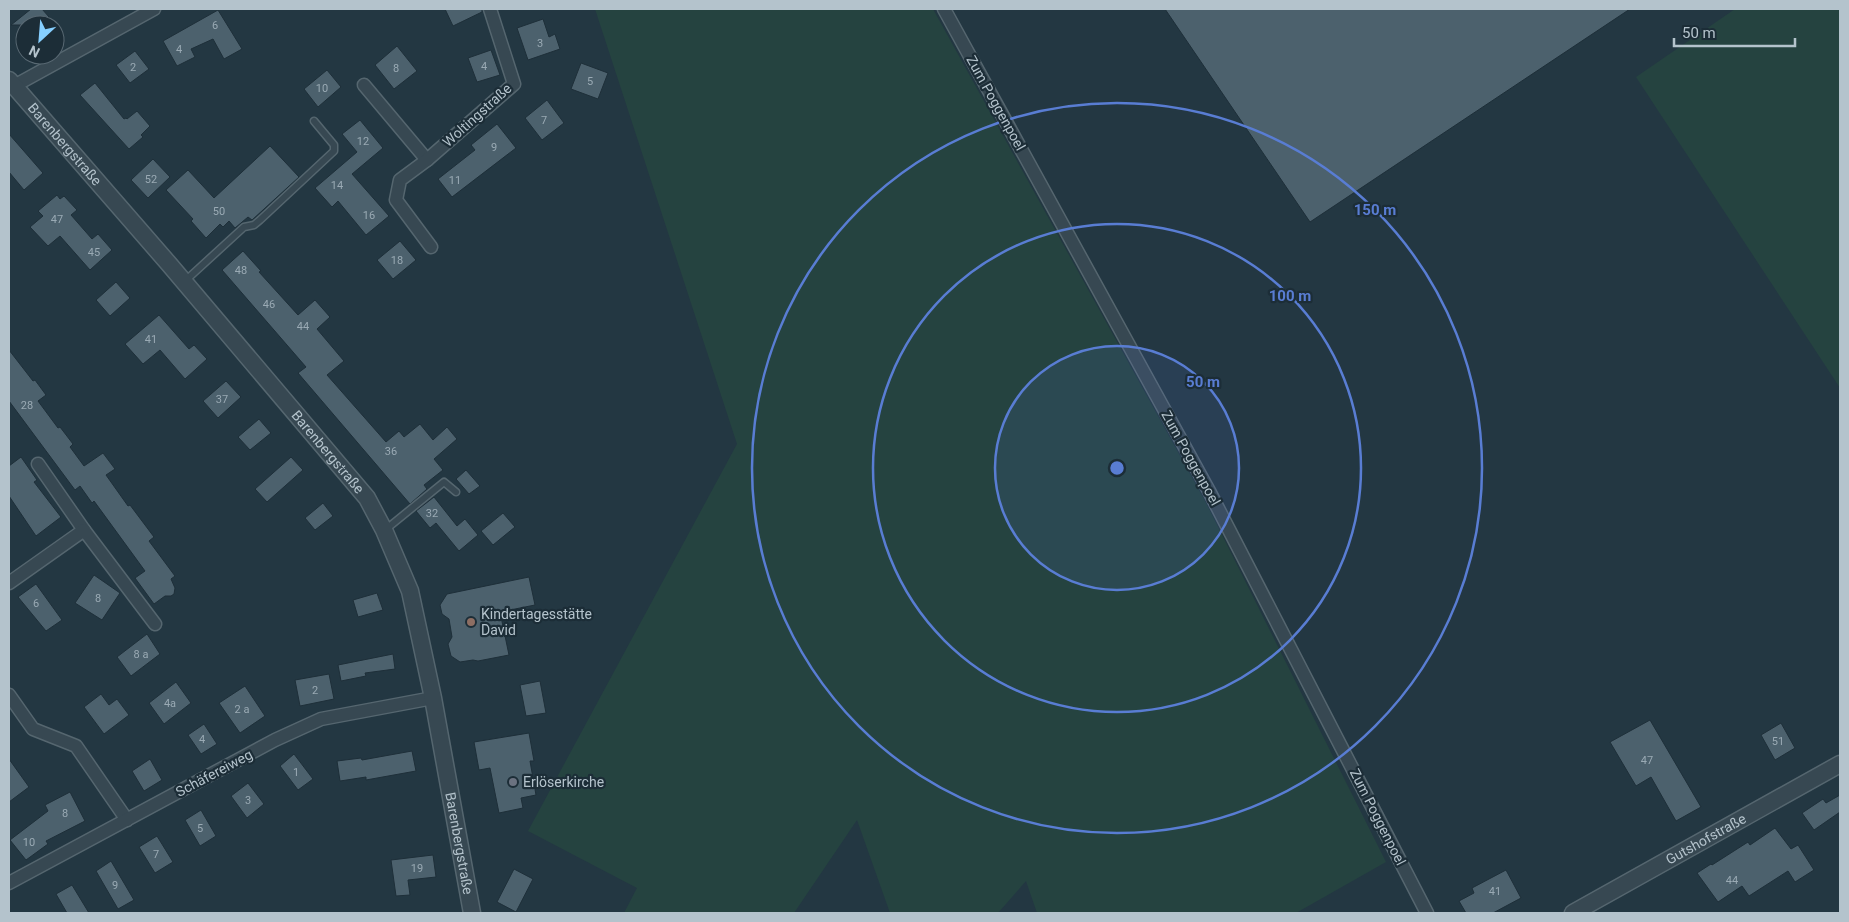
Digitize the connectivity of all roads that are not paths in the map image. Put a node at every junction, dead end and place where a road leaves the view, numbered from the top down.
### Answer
1 (154, 9) edge
2 (490, 9) edge
3 (944, 9) edge
4 (11, 83) edge
5 (364, 85) dead end
6 (314, 121) dead end
7 (427, 160) junction
8 (431, 247) dead end
9 (184, 282) junction
10 (38, 464) dead end
11 (456, 492) dead end
12 (84, 530) junction
13 (384, 530) junction
14 (9, 584) edge
15 (155, 624) dead end
16 (9, 695) edge
17 (433, 698) junction
18 (1840, 764) edge
19 (127, 820) junction
20 (9, 883) edge
21 (472, 913) edge
22 (1428, 913) edge
23 (1573, 913) edge

1 - 4 street
2 - 7 street, Woltingstraße
3 - 22 street, Zum Poggenpoel
4 - 9 street, Barenbergstraße
5 - 7 street
6 - 9 lane
7 - 8 street, Woltingstraße
9 - 13 street, Barenbergstraße
10 - 12 street
11 - 13 lane
12 - 14 street
12 - 15 street
13 - 17 street, Barenbergstraße
16 - 19 street
17 - 19 street, Schäfereiweg
17 - 21 street, Barenbergstraße
18 - 23 street, Gutshofstraße
19 - 20 street, Schäfereiweg

